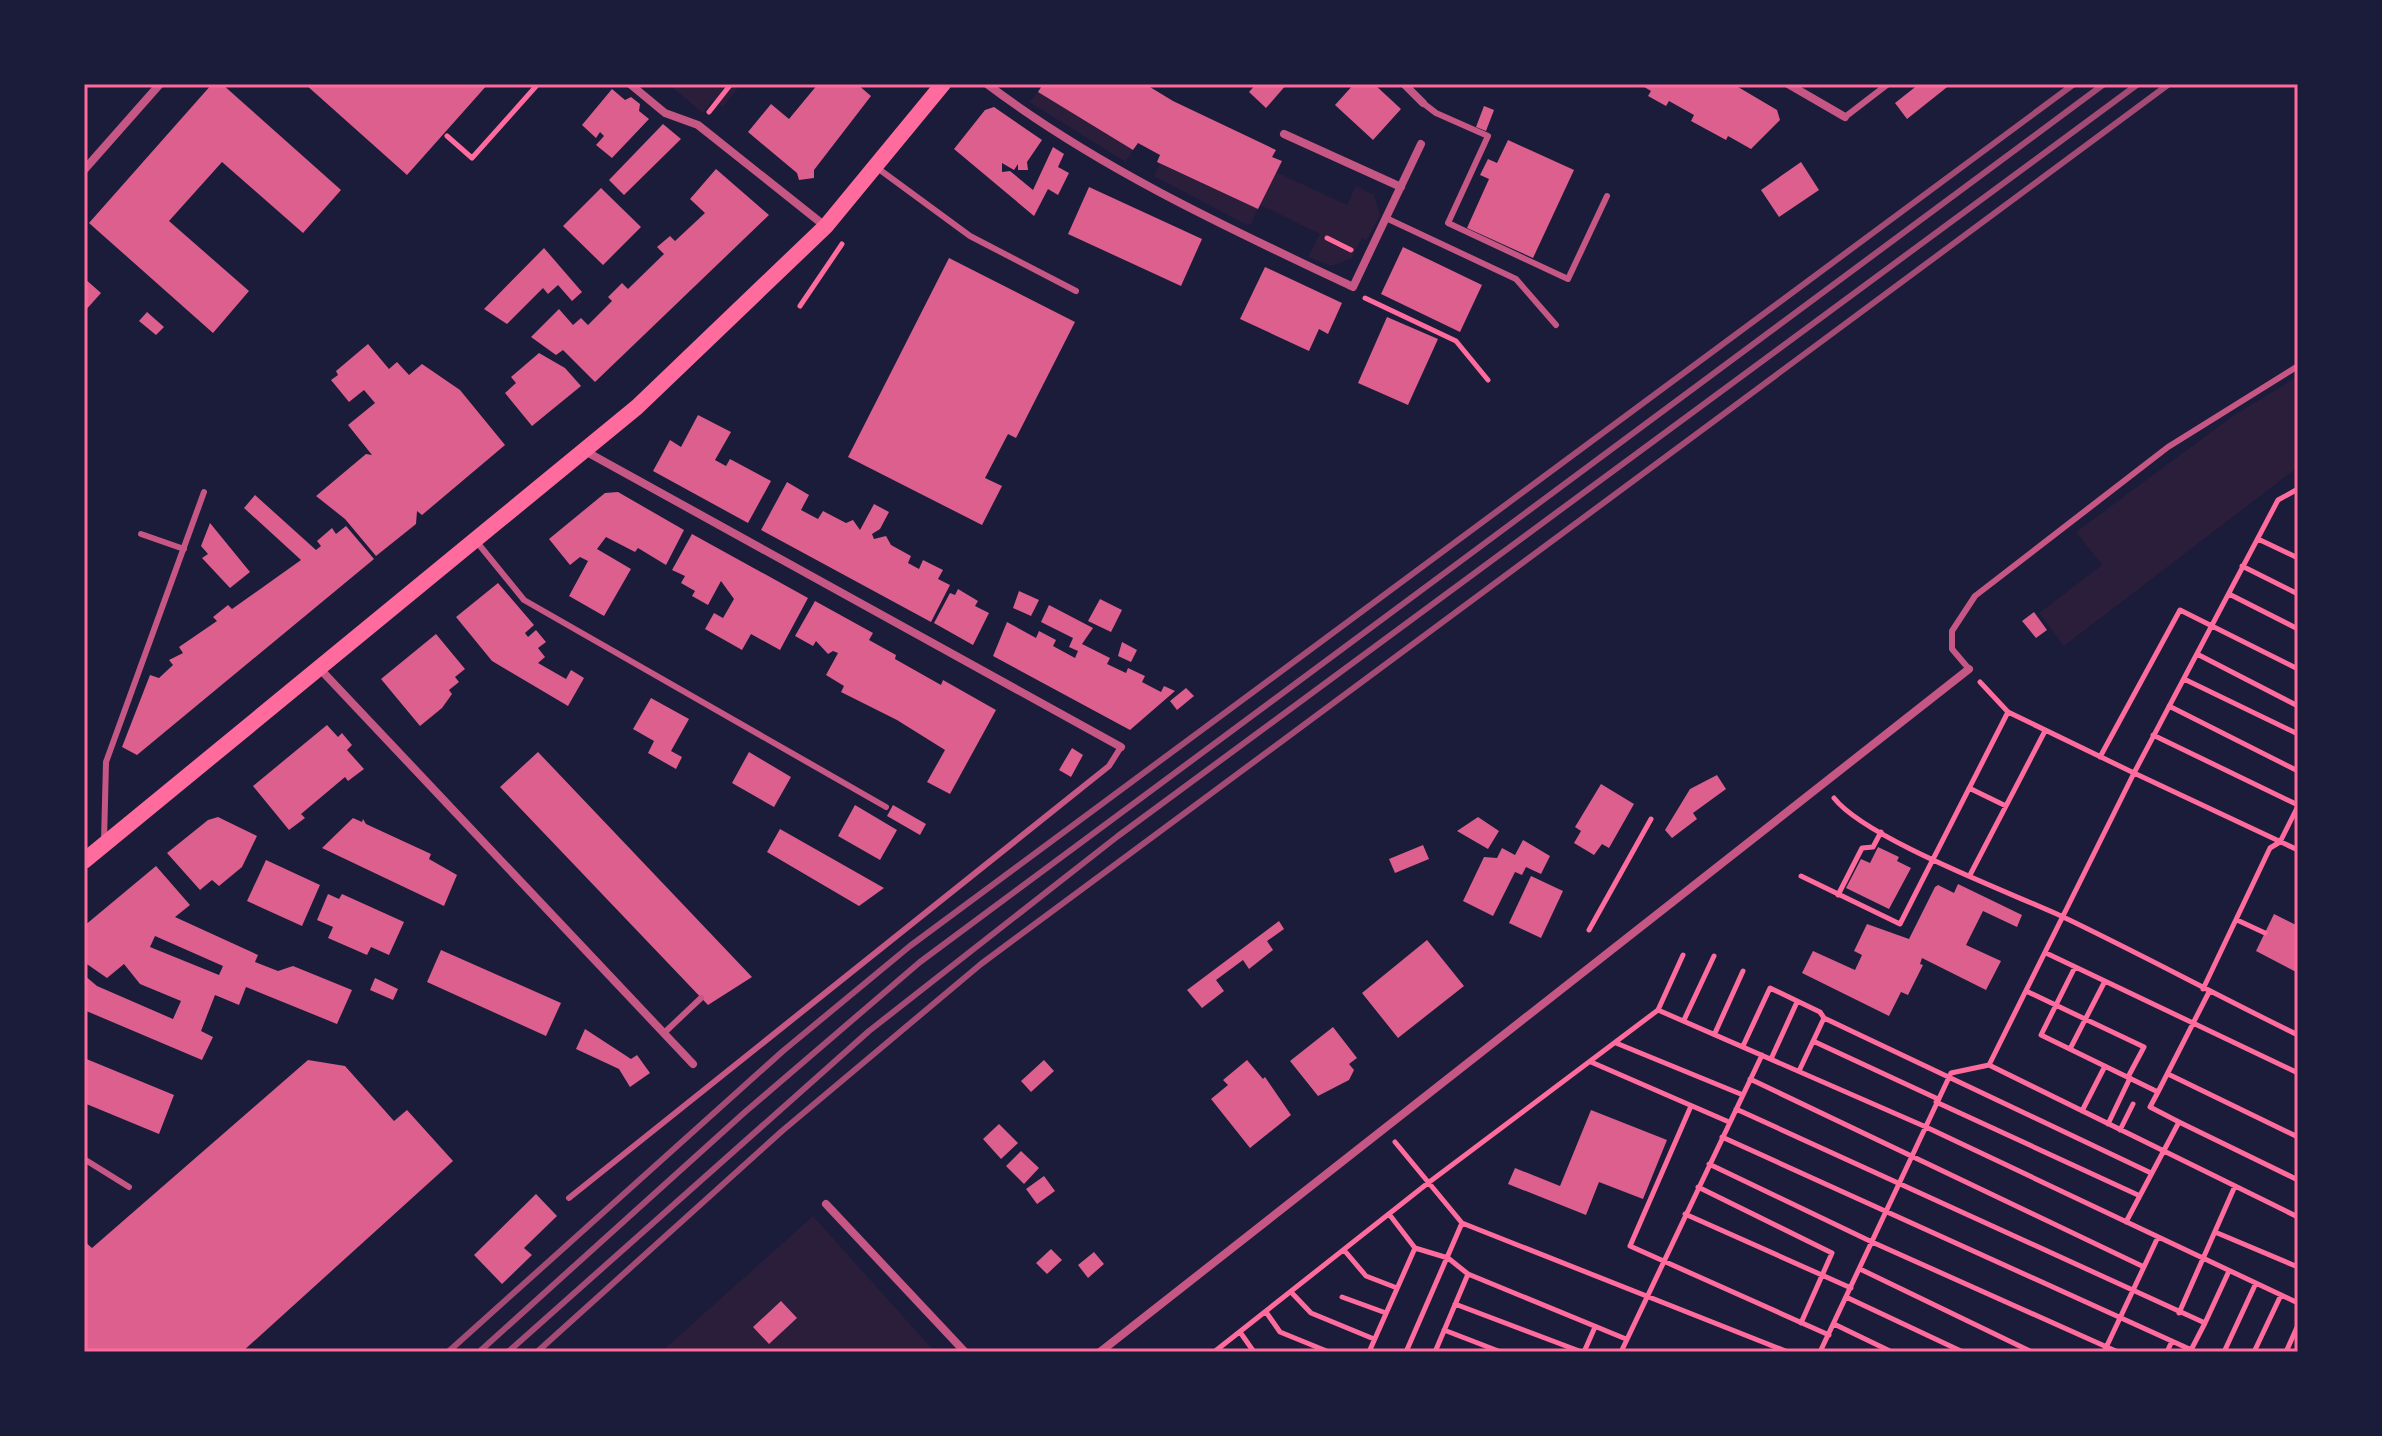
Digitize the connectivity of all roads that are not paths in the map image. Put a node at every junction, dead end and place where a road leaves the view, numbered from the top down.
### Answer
1 (160, 84) edge
2 (630, 84) edge
3 (943, 84) edge
4 (987, 84) edge
5 (1404, 84) edge
6 (1788, 84) edge
7 (1888, 84) edge
8 (1423, 103) joint
9 (1845, 117) joint
10 (1284, 134) dead end
11 (1421, 144) dead end
12 (876, 167) junction
13 (84, 170) edge
14 (1401, 187) junction
15 (1607, 196) dead end
16 (1386, 218) junction
17 (826, 226) junction
18 (1076, 291) dead end
19 (1556, 325) dead end
20 (2298, 366) edge
21 (585, 451) junction
22 (204, 492) dead end
23 (141, 534) dead end
24 (476, 541) junction
25 (184, 549) junction
26 (320, 669) junction
27 (1969, 669) joint
28 (1121, 747) joint
29 (886, 807) dead end
30 (104, 845) junction
31 (84, 861) edge
32 (701, 998) dead end
33 (664, 1033) junction
34 (693, 1064) dead end
35 (84, 1159) edge
36 (129, 1187) dead end
37 (569, 1198) dead end
38 (826, 1204) dead end
39 (965, 1352) edge
40 (1100, 1352) edge

1 - 13 street
2 - 17 street
3 - 12 main road
4 - 16 street
5 - 8 street
6 - 9 street
7 - 9 lane
8 - 15 lane
10 - 14 street
11 - 14 street
12 - 17 main road
12 - 18 lane
14 - 16 street
16 - 19 lane
17 - 21 main road
20 - 27 lane
21 - 24 main road
21 - 28 street
22 - 25 lane
23 - 25 lane
24 - 26 main road
24 - 29 lane
25 - 30 lane
26 - 30 main road
26 - 33 street
27 - 40 street
28 - 37 lane
30 - 31 main road
32 - 33 lane
33 - 34 street
35 - 36 lane
38 - 39 street

